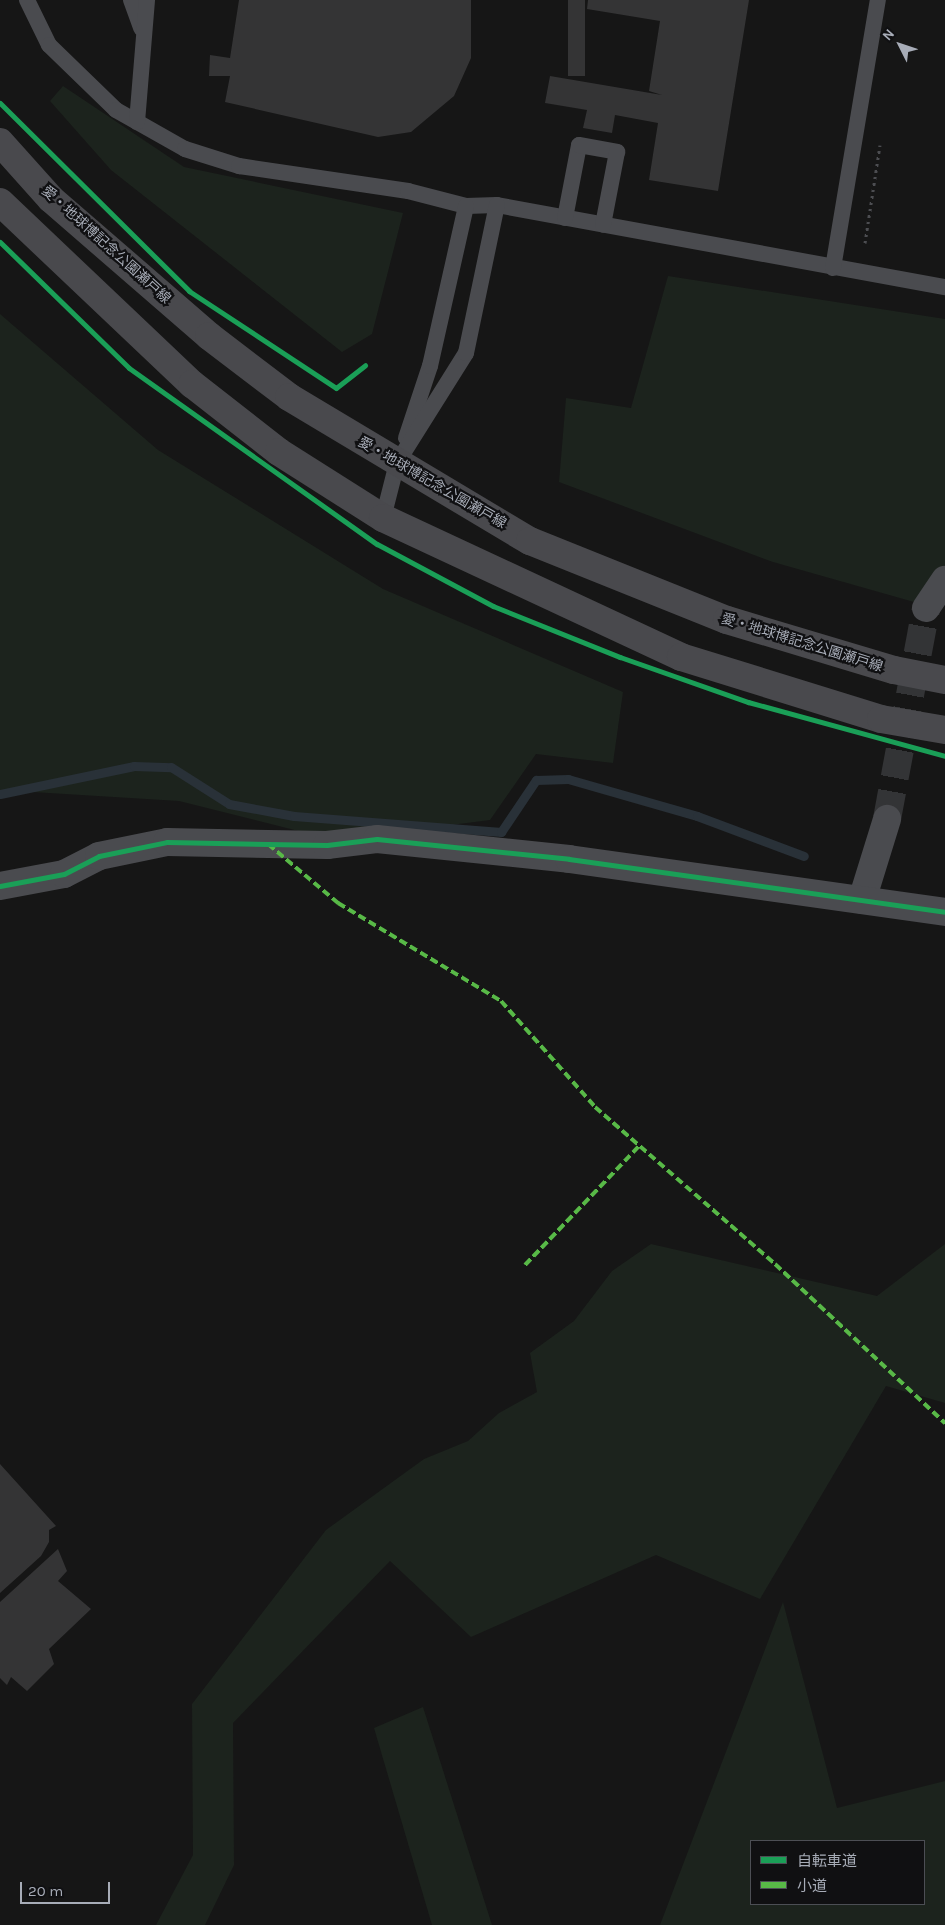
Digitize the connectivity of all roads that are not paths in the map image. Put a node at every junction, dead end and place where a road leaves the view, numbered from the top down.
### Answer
1 (27, 0) edge
2 (131, 0) edge
3 (146, 0) edge
4 (878, 0) edge
5 (143, 33) junction
6 (137, 122) junction
7 (0, 142) edge
8 (0, 202) edge
9 (496, 205) junction
10 (466, 206) junction
11 (565, 218) junction
12 (603, 225) junction
13 (833, 268) junction
14 (945, 287) edge
15 (397, 463) junction
16 (383, 518) junction
17 (945, 580) edge
18 (926, 608) tunnel mouth
19 (945, 680) edge
20 (945, 730) edge
21 (887, 819) tunnel mouth
22 (0, 886) edge
23 (862, 900) junction
24 (945, 912) edge

1 - 6 lane
2 - 5 lane
3 - 5 lane
4 - 13 lane
5 - 6 lane
6 - 10 lane
7 - 15 main road, 愛・地球博記念公園瀬戸線
8 - 16 main road
9 - 10 lane
9 - 11 lane
9 - 15 lane
10 - 15 lane
11 - 12 lane
11 - 12 lane
12 - 13 lane
13 - 14 lane
15 - 16 lane
15 - 19 main road, 愛・地球博記念公園瀬戸線
16 - 20 main road
17 - 18 street
21 - 23 street
22 - 23 street
23 - 24 street

